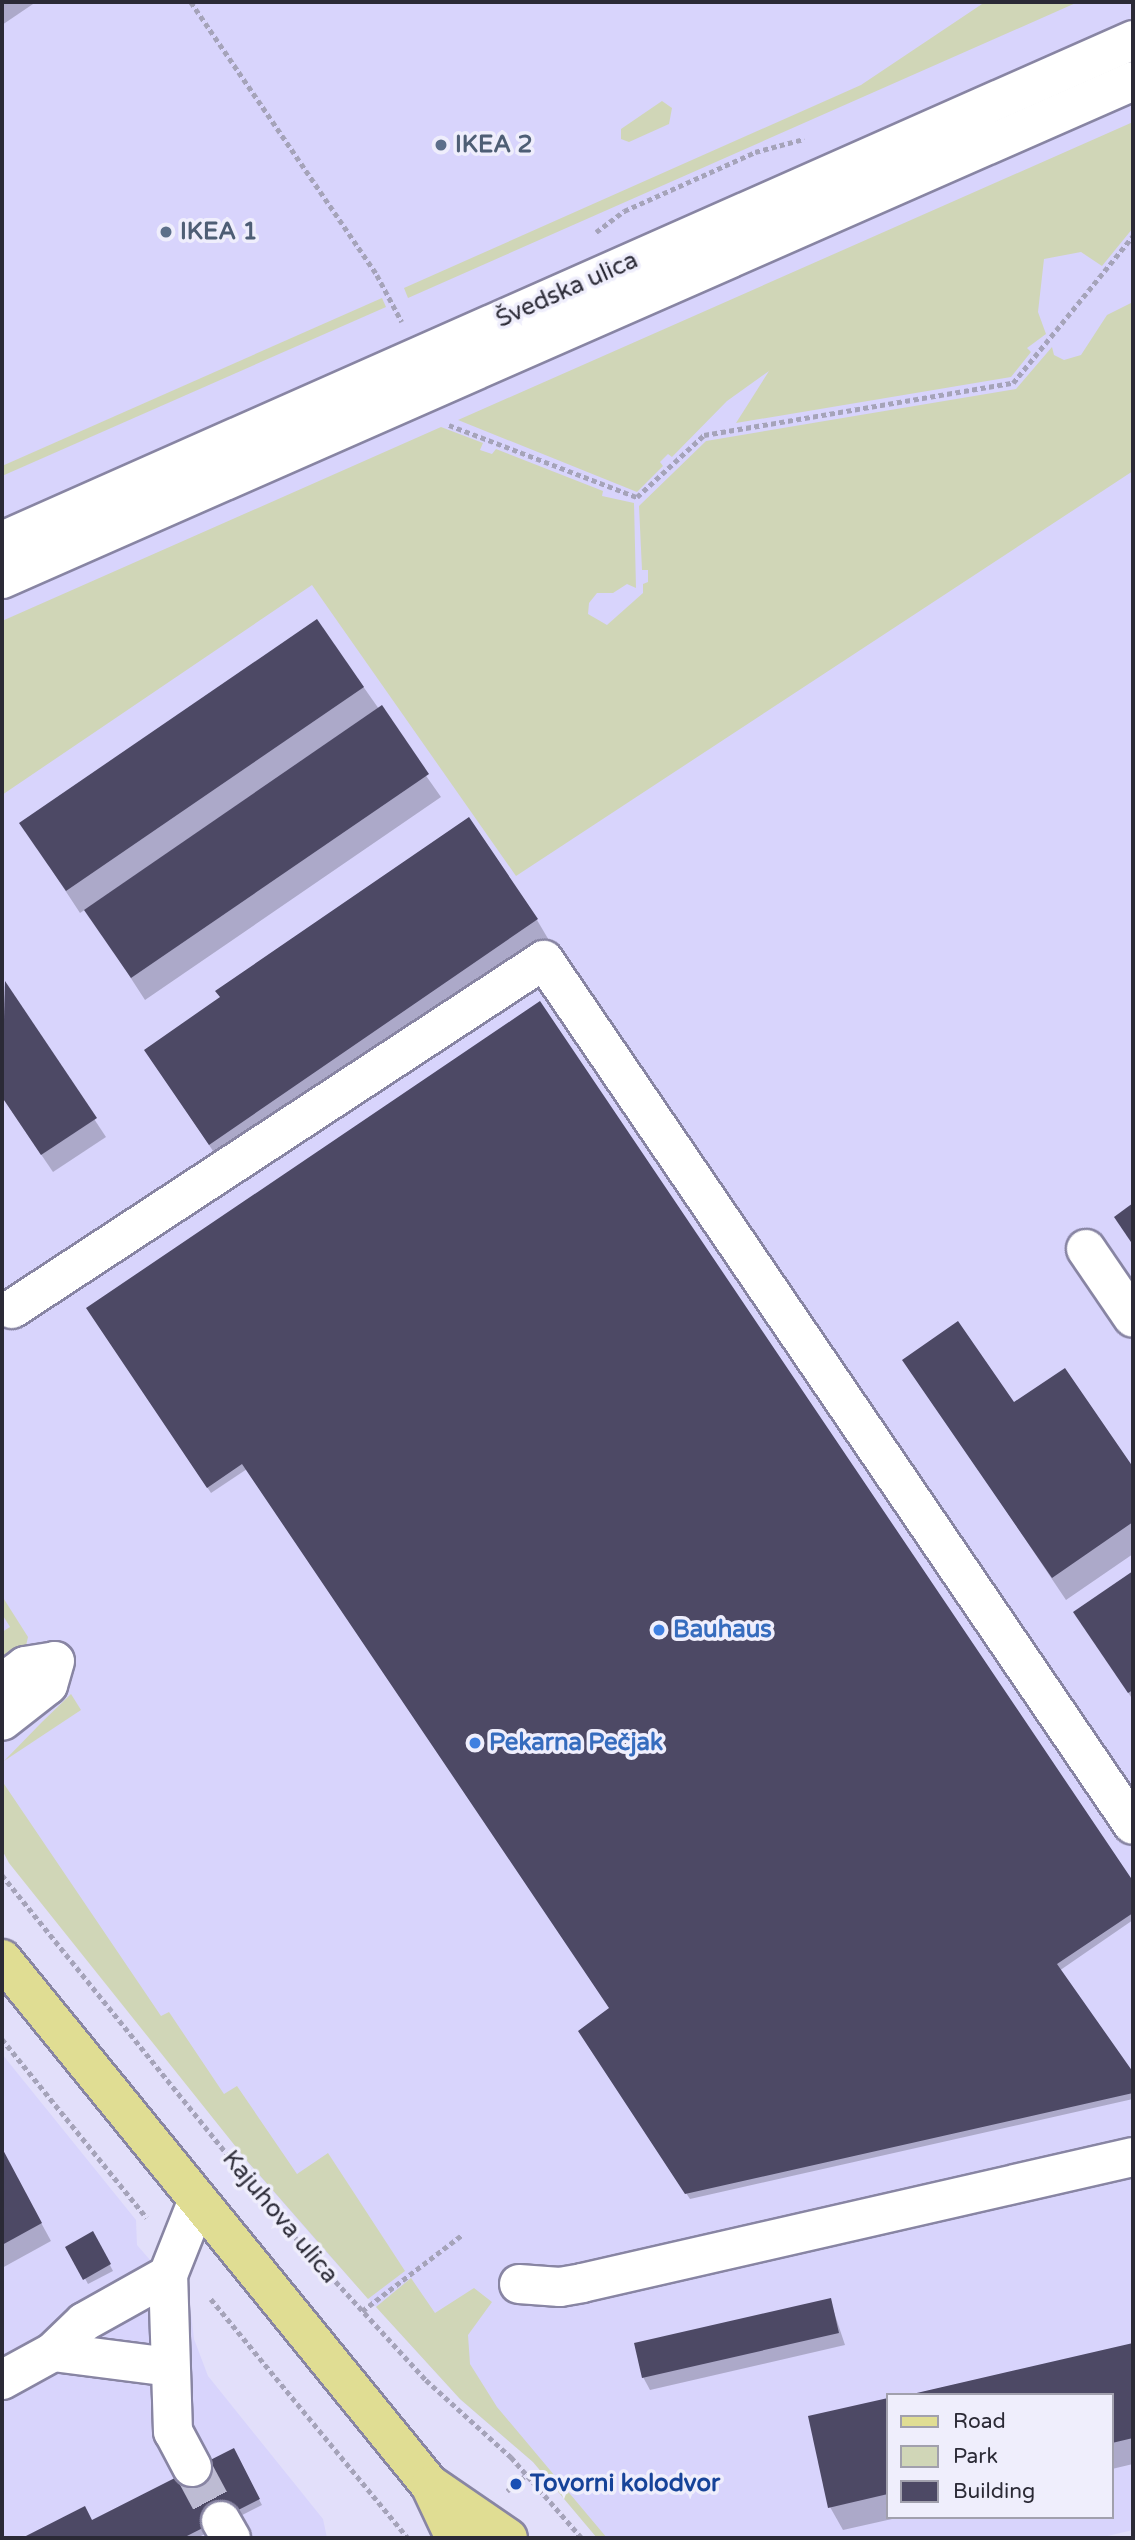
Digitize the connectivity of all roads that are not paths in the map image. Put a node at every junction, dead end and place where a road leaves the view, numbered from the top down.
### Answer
1 (1133, 40) edge
2 (1133, 81) edge
3 (425, 373) junction
4 (2, 541) edge
5 (2, 579) edge
6 (1086, 1249) dead end
7 (12, 1309) dead end
8 (1133, 1318) edge
9 (2, 1683) edge
10 (2, 1721) edge
11 (1133, 1825) edge
12 (2, 1959) edge
13 (1133, 2157) edge
14 (197, 2202) junction
15 (185, 2282) junction
16 (519, 2284) dead end
17 (53, 2352) junction
18 (170, 2367) junction
19 (2, 2380) edge
20 (192, 2467) tunnel mouth
21 (430, 2485) junction
22 (455, 2538) edge
23 (508, 2538) edge

1 - 3 street, Švedska ulica
2 - 3 street, Švedska ulica
3 - 4 street, Švedska ulica
3 - 5 street, Švedska ulica
6 - 8 street
7 - 11 street
9 - 10 street
12 - 14 main road
13 - 16 street
14 - 15 street
14 - 21 main road
15 - 17 street
15 - 18 street
17 - 18 street
17 - 19 street
18 - 20 street
21 - 22 main road
21 - 23 main road

